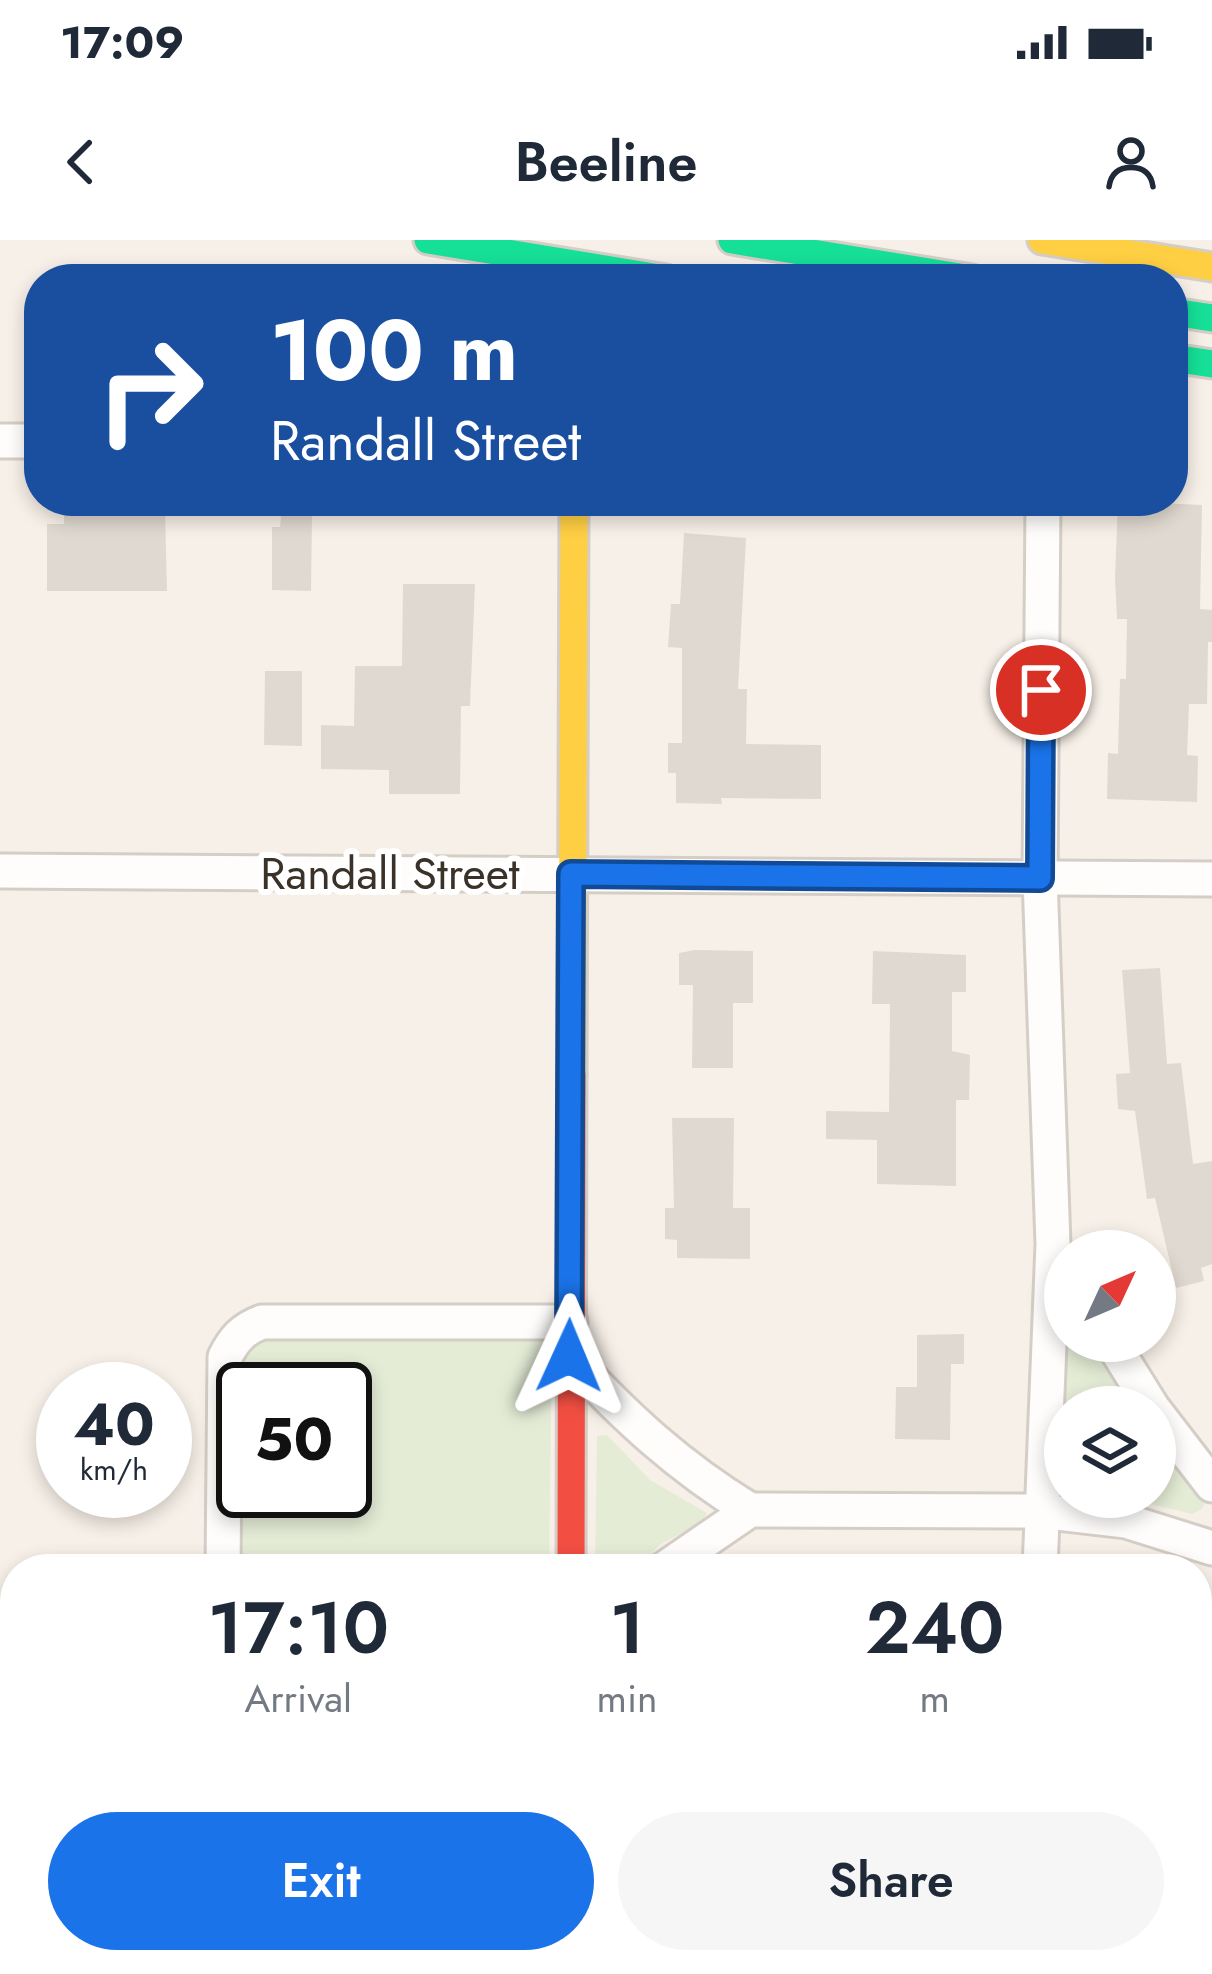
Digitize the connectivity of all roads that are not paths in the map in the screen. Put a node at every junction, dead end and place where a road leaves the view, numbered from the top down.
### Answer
1 (428, 240) edge
2 (732, 240) edge
3 (1042, 240) edge
4 (551, 260) edge
5 (597, 262) edge
6 (880, 264) edge
7 (1212, 267) edge
8 (574, 516) edge
9 (1043, 516) edge
10 (0, 871) edge
11 (571, 874) junction
12 (1040, 878) junction
13 (1212, 879) edge
14 (1058, 1230) edge
15 (570, 1339) junction
16 (1051, 1362) edge
17 (1176, 1438) edge
18 (1212, 1485) edge
19 (749, 1510) junction
20 (1040, 1511) junction
21 (1212, 1548) edge
22 (223, 1554) edge
23 (571, 1554) edge
24 (686, 1554) edge
25 (1040, 1554) edge

1 - 4 main road
2 - 6 main road
3 - 7 main road
4 - 5 main road
8 - 11 main road
9 - 12 street
10 - 11 street, Randall Street
11 - 12 street, Randall Street
11 - 15 main road
12 - 13 street, Randall Street
12 - 14 street
15 - 19 street
15 - 22 street
15 - 23 main road
16 - 20 street
17 - 18 street
19 - 20 street
19 - 24 street
20 - 21 street
20 - 25 street

